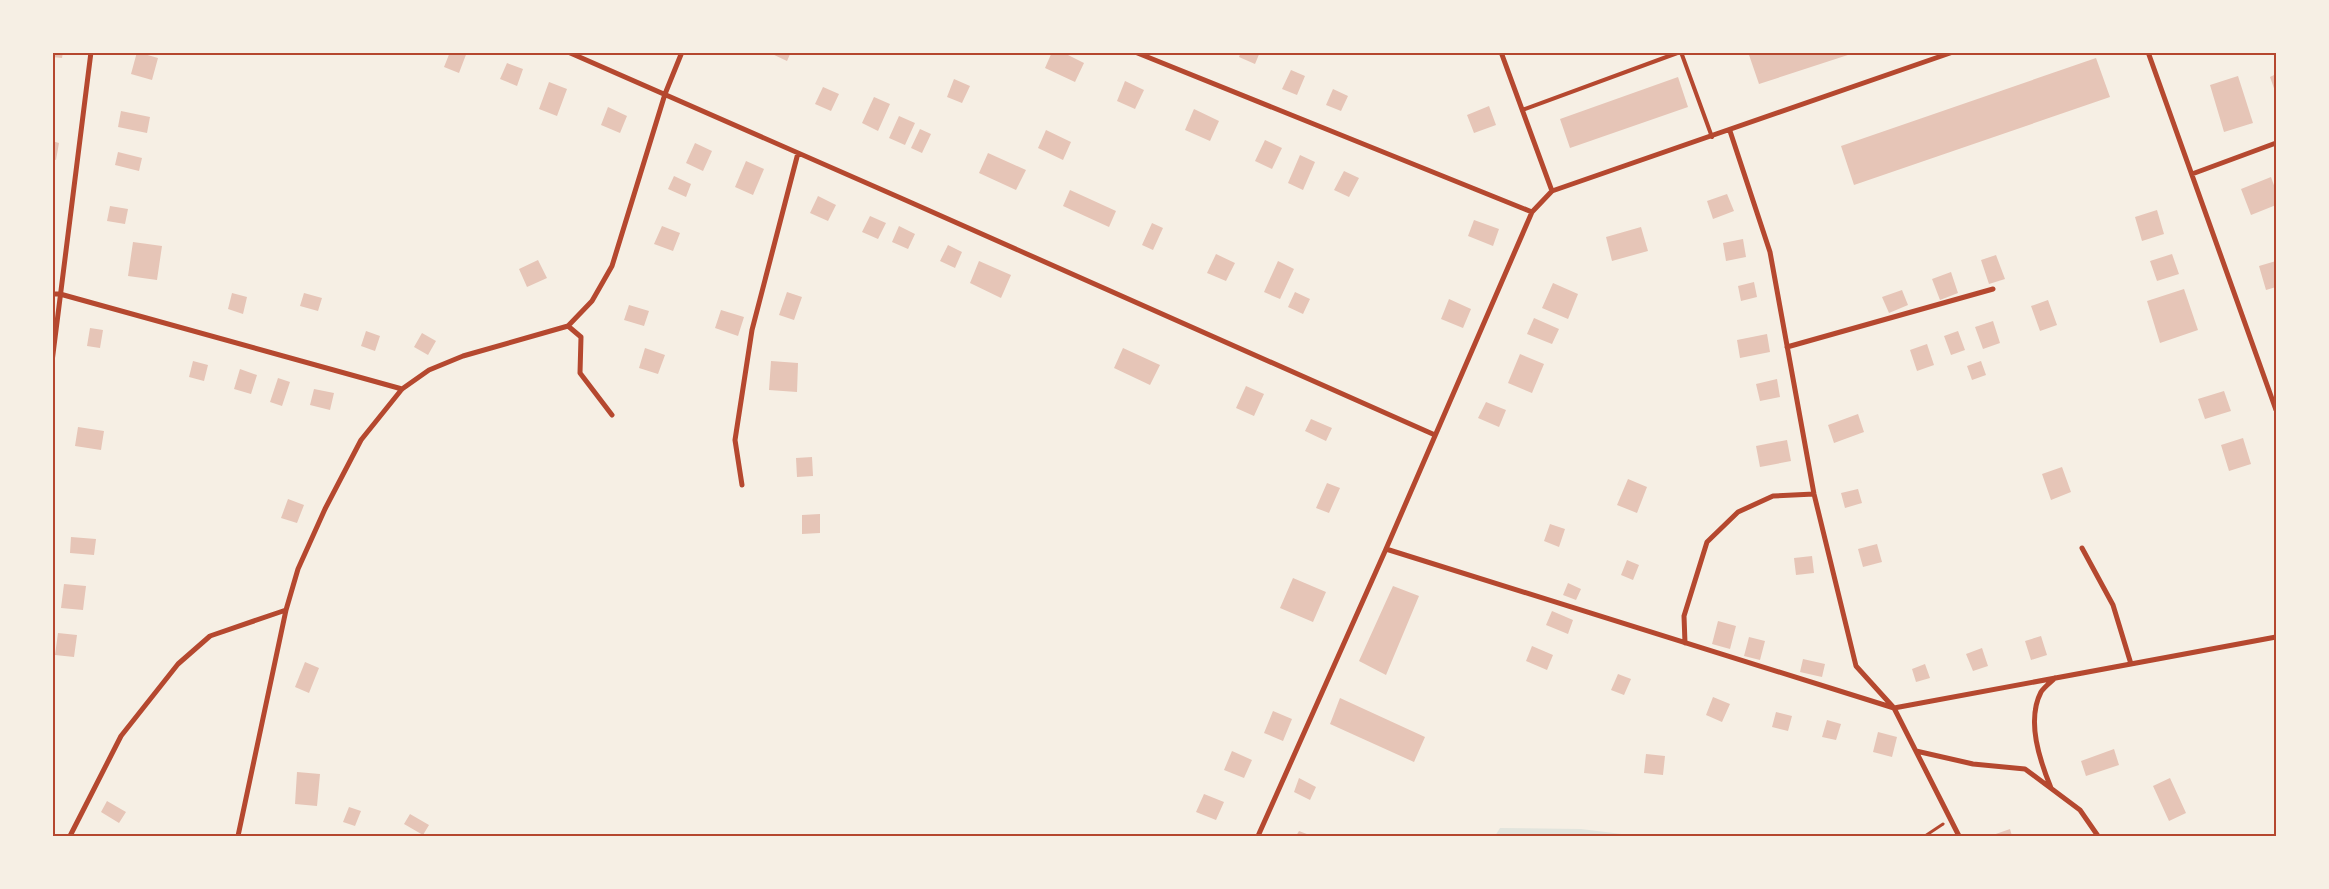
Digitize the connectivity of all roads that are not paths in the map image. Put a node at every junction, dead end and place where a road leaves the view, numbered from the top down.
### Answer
1 (91, 52) edge
2 (568, 52) edge
3 (682, 52) edge
4 (1135, 52) edge
5 (1501, 52) edge
6 (1680, 52) edge
7 (1953, 52) edge
8 (2148, 52) edge
9 (1937, 55) edge
10 (665, 94) junction
11 (1522, 110) junction
12 (1730, 131) junction
13 (1712, 137) junction
14 (2276, 143) edge
15 (798, 153) junction
16 (2192, 174) junction
17 (1552, 191) junction
18 (1532, 212) junction
19 (1992, 289) dead end
20 (52, 294) edge
21 (60, 294) junction
22 (568, 326) junction
23 (1787, 348) junction
24 (52, 362) edge
25 (402, 390) junction
26 (2276, 410) edge
27 (612, 415) dead end
28 (1434, 435) junction
29 (742, 485) dead end
30 (1814, 494) junction
31 (2082, 548) dead end
32 (1386, 549) junction
33 (286, 610) junction
34 (2276, 637) edge
35 (1685, 643) junction
36 (2131, 664) junction
37 (2055, 678) junction
38 (1894, 708) junction
39 (1916, 751) junction
40 (2051, 788) junction
41 (70, 836) edge
42 (238, 836) edge
43 (1258, 836) edge
44 (1959, 836) edge
45 (2098, 836) edge

1 - 21 street
2 - 10 street
3 - 10 street
4 - 18 street
5 - 11 street
6 - 11 lane
6 - 13 lane
7 - 9 street
8 - 16 street
9 - 12 street
10 - 15 street
10 - 22 street
11 - 17 street
12 - 13 street
12 - 23 street
13 - 17 street
14 - 16 street
15 - 28 street
15 - 29 street
16 - 26 street
17 - 18 street
18 - 28 street
19 - 23 street
20 - 21 street
21 - 24 street
21 - 25 street
22 - 25 street
22 - 27 street
23 - 30 street
25 - 33 street
28 - 32 street
30 - 35 street
30 - 38 street
31 - 36 street
32 - 35 street
32 - 43 street
33 - 41 street
33 - 42 street
34 - 36 street
35 - 38 street
36 - 37 street
37 - 38 street
37 - 40 street
38 - 39 street
39 - 40 street
39 - 44 street
40 - 45 street

